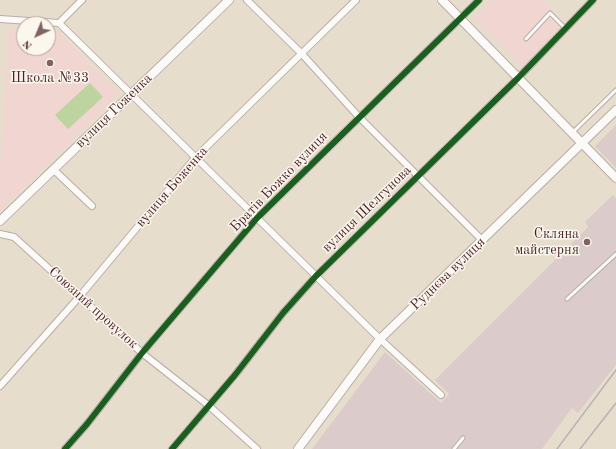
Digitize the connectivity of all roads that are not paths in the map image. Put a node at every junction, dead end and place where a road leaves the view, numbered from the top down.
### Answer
1 (82, 0) edge
2 (229, 0) edge
3 (247, 0) edge
4 (356, 0) edge
5 (442, 0) edge
6 (479, 0) edge
7 (593, 0) edge
8 (76, 3) edge
9 (460, 18) junction
10 (0, 19) edge
11 (59, 23) junction
12 (566, 29) junction
13 (526, 39) dead end
14 (302, 54) junction
15 (518, 78) junction
16 (616, 90) edge
17 (132, 94) junction
18 (616, 110) edge
19 (359, 117) junction
20 (572, 133) junction
21 (582, 143) junction
22 (195, 158) junction
23 (54, 170) junction
24 (418, 176) junction
25 (616, 178) edge
26 (92, 206) dead end
27 (257, 218) junction
28 (0, 221) edge
29 (0, 234) edge
30 (483, 241) junction
31 (616, 254) edge
32 (316, 276) junction
33 (80, 296) junction
34 (567, 299) dead end
35 (380, 339) junction
36 (142, 353) junction
37 (0, 386) edge
38 (441, 395) dead end
39 (208, 405) junction
40 (463, 438) dead end
41 (297, 448) edge
42 (64, 449) edge
43 (172, 449) edge
44 (257, 449) edge
45 (454, 449) edge

1 - 8 street
2 - 17 street, вулиця Гоженка
3 - 14 street
4 - 14 street, вулиця Боженка
5 - 9 street
6 - 9 street, Братів Божко вулиця
7 - 12 street, вулиця Шелгунова
8 - 11 street
9 - 15 street
9 - 19 street, Братів Божко вулиця
10 - 11 street
11 - 17 street
12 - 13 lane
12 - 15 street, вулиця Шелгунова
14 - 19 street
14 - 22 street, вулиця Боженка
15 - 20 street
15 - 24 street, вулиця Шелгунова
16 - 20 lane
17 - 22 street
17 - 23 street, вулиця Гоженка
18 - 21 street, Руднєва вулиця
19 - 24 street
19 - 27 street, Братів Божко вулиця
20 - 21 street
21 - 25 street
21 - 30 street, Руднєва вулиця
22 - 27 street
22 - 33 street, вулиця Боженка
23 - 26 street
23 - 28 street, вулиця Гоженка
24 - 30 street
24 - 32 street, вулиця Шелгунова
27 - 32 street
27 - 36 street, Братів Божко вулиця
29 - 33 street, Союзний провулок
30 - 35 street, Руднєва вулиця
31 - 34 lane
32 - 35 street
32 - 39 street, вулиця Шелгунова
33 - 36 street, Союзний провулок
33 - 37 street, вулиця Боженка
35 - 38 street
35 - 41 street, Руднєва вулиця
36 - 39 street, Союзний провулок
36 - 42 street, Братів Божко вулиця
39 - 43 street, вулиця Шелгунова
39 - 44 street, Союзний провулок
40 - 45 lane

